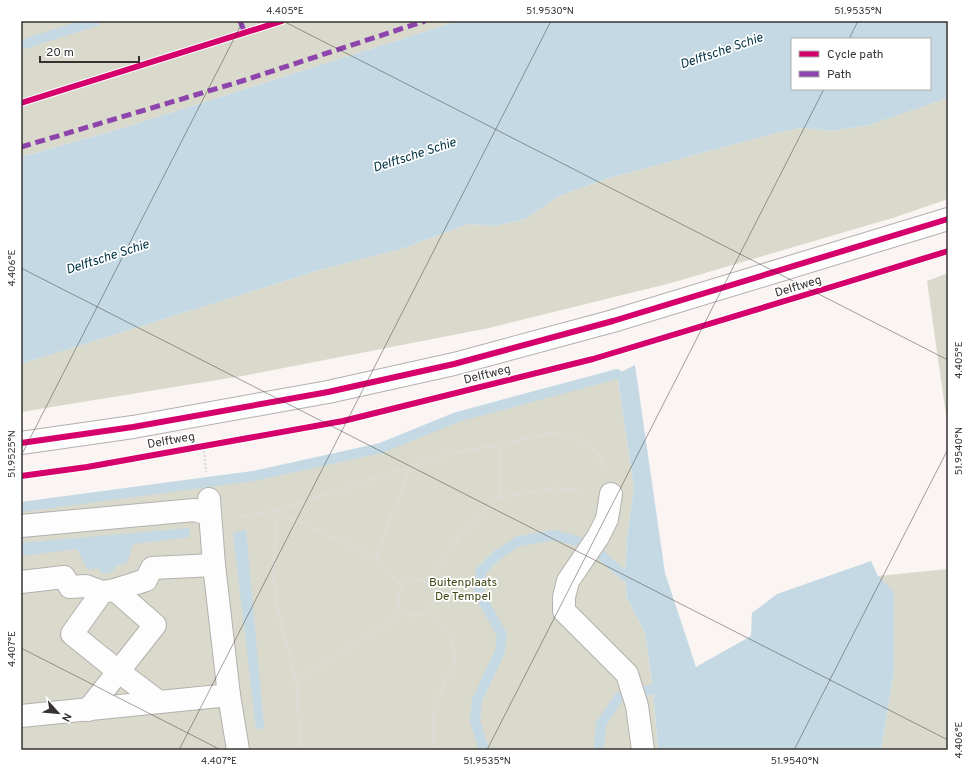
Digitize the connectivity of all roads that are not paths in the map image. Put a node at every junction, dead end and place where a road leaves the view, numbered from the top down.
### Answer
1 (948, 219) edge
2 (21, 443) edge
3 (611, 494) road end
4 (21, 526) edge
5 (214, 565) junction
6 (21, 582) edge
7 (109, 591) junction
8 (118, 671) junction
9 (229, 695) junction
10 (159, 702) junction
11 (88, 710) junction
12 (21, 716) edge
13 (238, 750) edge
14 (643, 750) edge

1 - 2 street, Delftweg
3 - 14 street
4 - 5 street
5 - 7 street
5 - 9 street
6 - 7 street
7 - 8 street
7 - 8 street
8 - 10 street
8 - 11 street
9 - 10 street
9 - 13 street
10 - 11 street
11 - 12 street

